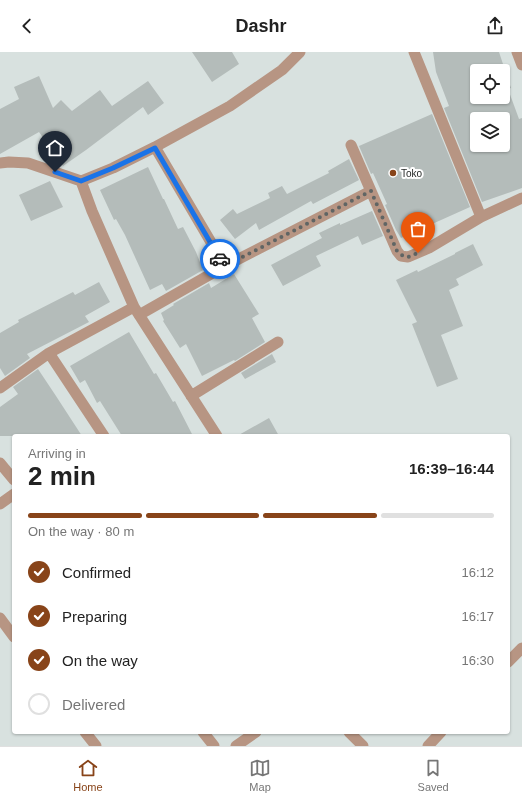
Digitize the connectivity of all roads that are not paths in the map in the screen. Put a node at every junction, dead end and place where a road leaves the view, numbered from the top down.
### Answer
1 (300, 52) edge
2 (414, 52) edge
3 (517, 52) edge
4 (522, 65) edge
5 (351, 145) dead end
6 (155, 148) junction
7 (0, 163) edge
8 (81, 181) junction
9 (371, 191) junction
10 (522, 198) edge
11 (481, 217) junction
12 (225, 266) junction
13 (137, 311) junction
14 (278, 342) dead end
15 (49, 353) junction
16 (0, 388) edge
17 (192, 396) junction
18 (103, 434) edge
19 (216, 434) edge
20 (0, 463) edge
21 (12, 478) edge
22 (12, 495) edge
23 (0, 504) edge
24 (0, 618) edge
25 (12, 634) edge
26 (522, 648) edge
27 (510, 660) edge
28 (87, 734) edge
29 (205, 734) edge
30 (253, 734) edge
31 (351, 734) edge
32 (439, 734) edge
33 (96, 746) edge
34 (214, 746) edge
35 (236, 746) edge
36 (363, 746) edge
37 (428, 746) edge

1 - 6 street
2 - 11 street
3 - 4 street
5 - 9 street
6 - 8 street
6 - 12 street
7 - 8 street
8 - 13 street
9 - 11 street
9 - 12 street
10 - 11 street
12 - 13 street
13 - 15 street
13 - 17 street
14 - 17 street
15 - 16 street
15 - 18 street
17 - 19 street
20 - 21 street
22 - 23 street
24 - 25 street
26 - 27 street
28 - 33 street
29 - 34 street
30 - 35 street
31 - 36 street
32 - 37 street

